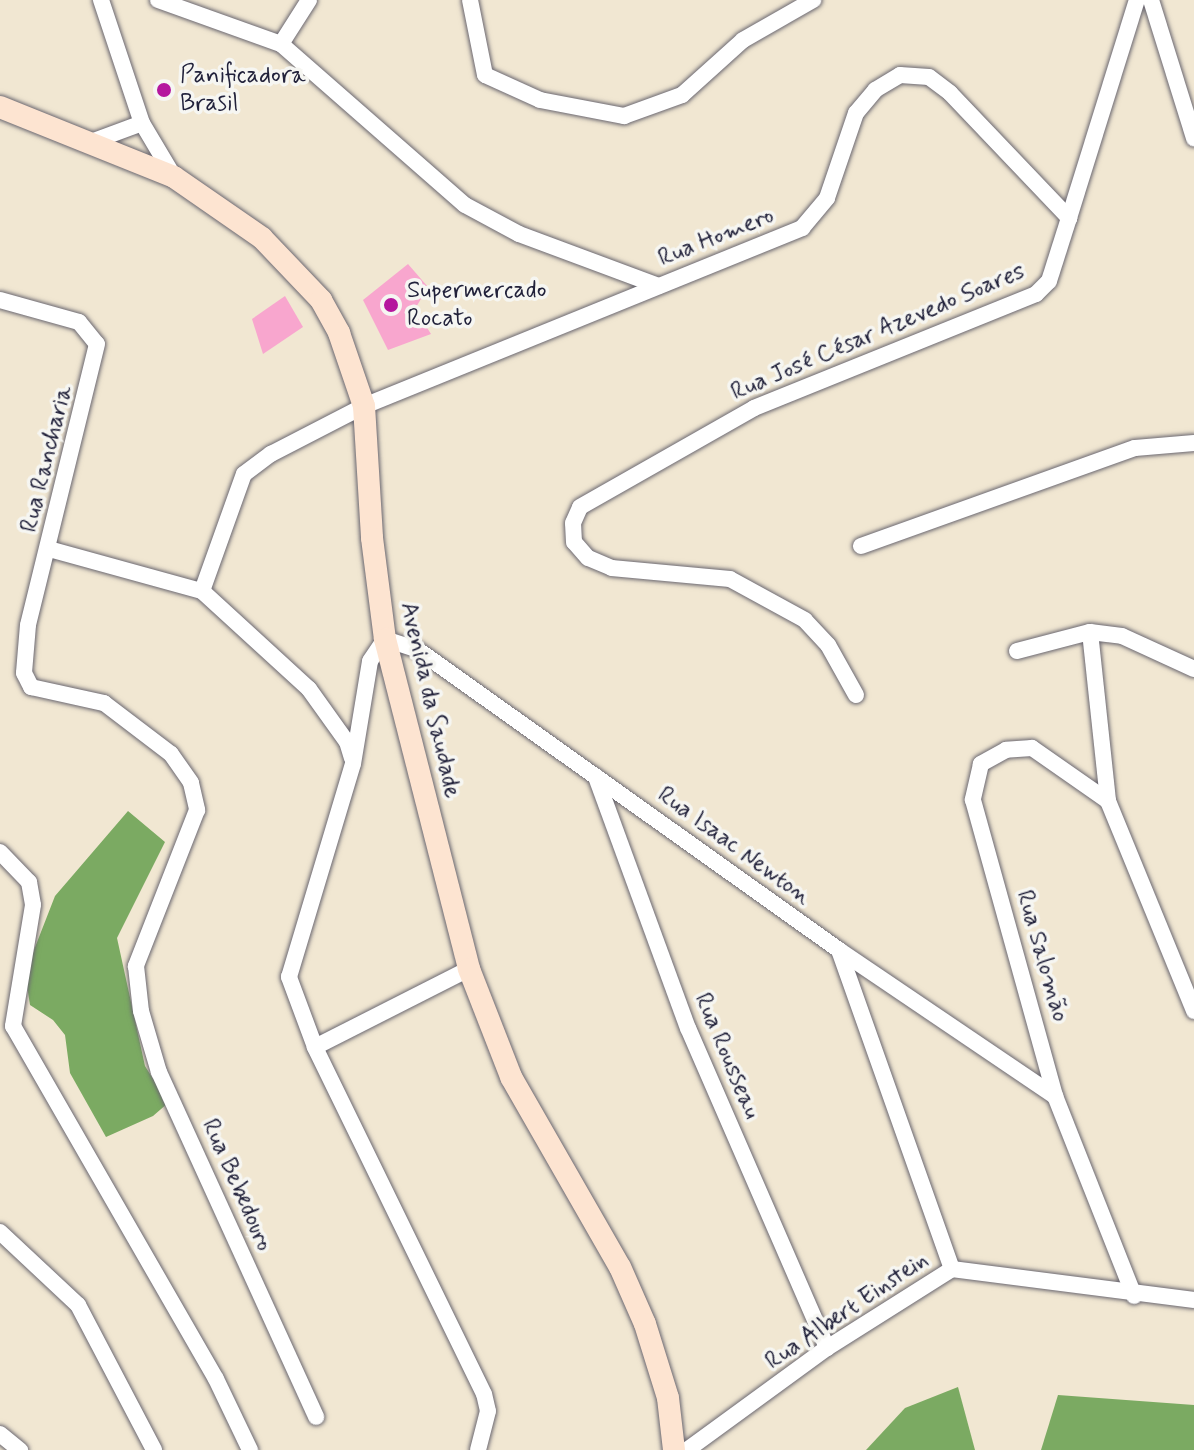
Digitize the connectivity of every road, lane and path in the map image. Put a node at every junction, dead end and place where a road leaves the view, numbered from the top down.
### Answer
1 (101, 0) edge
2 (158, 0) edge
3 (309, 0) edge
4 (470, 0) edge
5 (813, 0) edge
6 (1137, 0) edge
7 (1151, 0) edge
8 (281, 44) junction
9 (0, 107) edge
10 (142, 123) junction
11 (1194, 138) edge
12 (91, 142) junction
13 (174, 177) junction
14 (1069, 218) junction
15 (659, 286) junction
16 (0, 300) edge
17 (364, 406) junction
18 (1194, 443) edge
19 (861, 546) dead end
20 (49, 549) junction
21 (202, 591) junction
22 (1090, 632) junction
23 (385, 639) junction
24 (1017, 651) dead end
25 (1194, 669) edge
26 (856, 695) dead end
27 (353, 764) junction
28 (596, 777) junction
29 (1108, 801) junction
30 (5, 856) edge
31 (839, 950) junction
32 (136, 966) joint
33 (469, 969) junction
34 (1194, 1011) edge
35 (6, 1029) edge
36 (315, 1047) junction
37 (1055, 1096) junction
38 (0, 1232) edge
39 (952, 1269) junction
40 (1134, 1296) junction
41 (1194, 1300) edge
42 (827, 1348) junction
43 (316, 1417) dead end
44 (0, 1434) edge
45 (20, 1450) edge
46 (154, 1450) edge
47 (250, 1450) edge
48 (478, 1450) edge
49 (674, 1450) edge
50 (687, 1450) edge

1 - 10 street
2 - 8 street
3 - 8 street
4 - 5 street
6 - 14 street
7 - 11 street
8 - 15 street
9 - 12 main road, Avenida da Saudade
10 - 12 street
10 - 13 street
12 - 13 main road, Avenida da Saudade
13 - 17 main road, Avenida da Saudade
14 - 15 street, Rua Homero
14 - 26 street, Rua José César Azevedo Soares
15 - 17 street, Rua Homero
16 - 20 street, Rua Rancharia
17 - 21 street, Rua Homero
17 - 23 main road, Avenida da Saudade
18 - 19 street
20 - 21 street
20 - 32 street, Rua Rancharia
21 - 27 street
22 - 24 street
22 - 25 street
22 - 29 street
23 - 27 street
23 - 28 street, Rua Isaac Newton
23 - 33 main road, Avenida da Saudade
27 - 36 street
28 - 31 street, Rua Isaac Newton
28 - 42 street, Rua Rousseau
29 - 34 street
29 - 37 street, Rua Salomão
30 - 35 street
31 - 37 street, Rua Isaac Newton
31 - 39 street
32 - 43 street, Rua Bebedouro
33 - 36 street
33 - 49 main road, Avenida da Saudade
35 - 47 street
36 - 48 street
37 - 40 street, Rua Salomão
38 - 46 street
39 - 40 street, Rua Albert Einstein
39 - 42 street, Rua Albert Einstein
40 - 41 street, Rua Albert Einstein
42 - 50 street, Rua Albert Einstein
44 - 45 street

